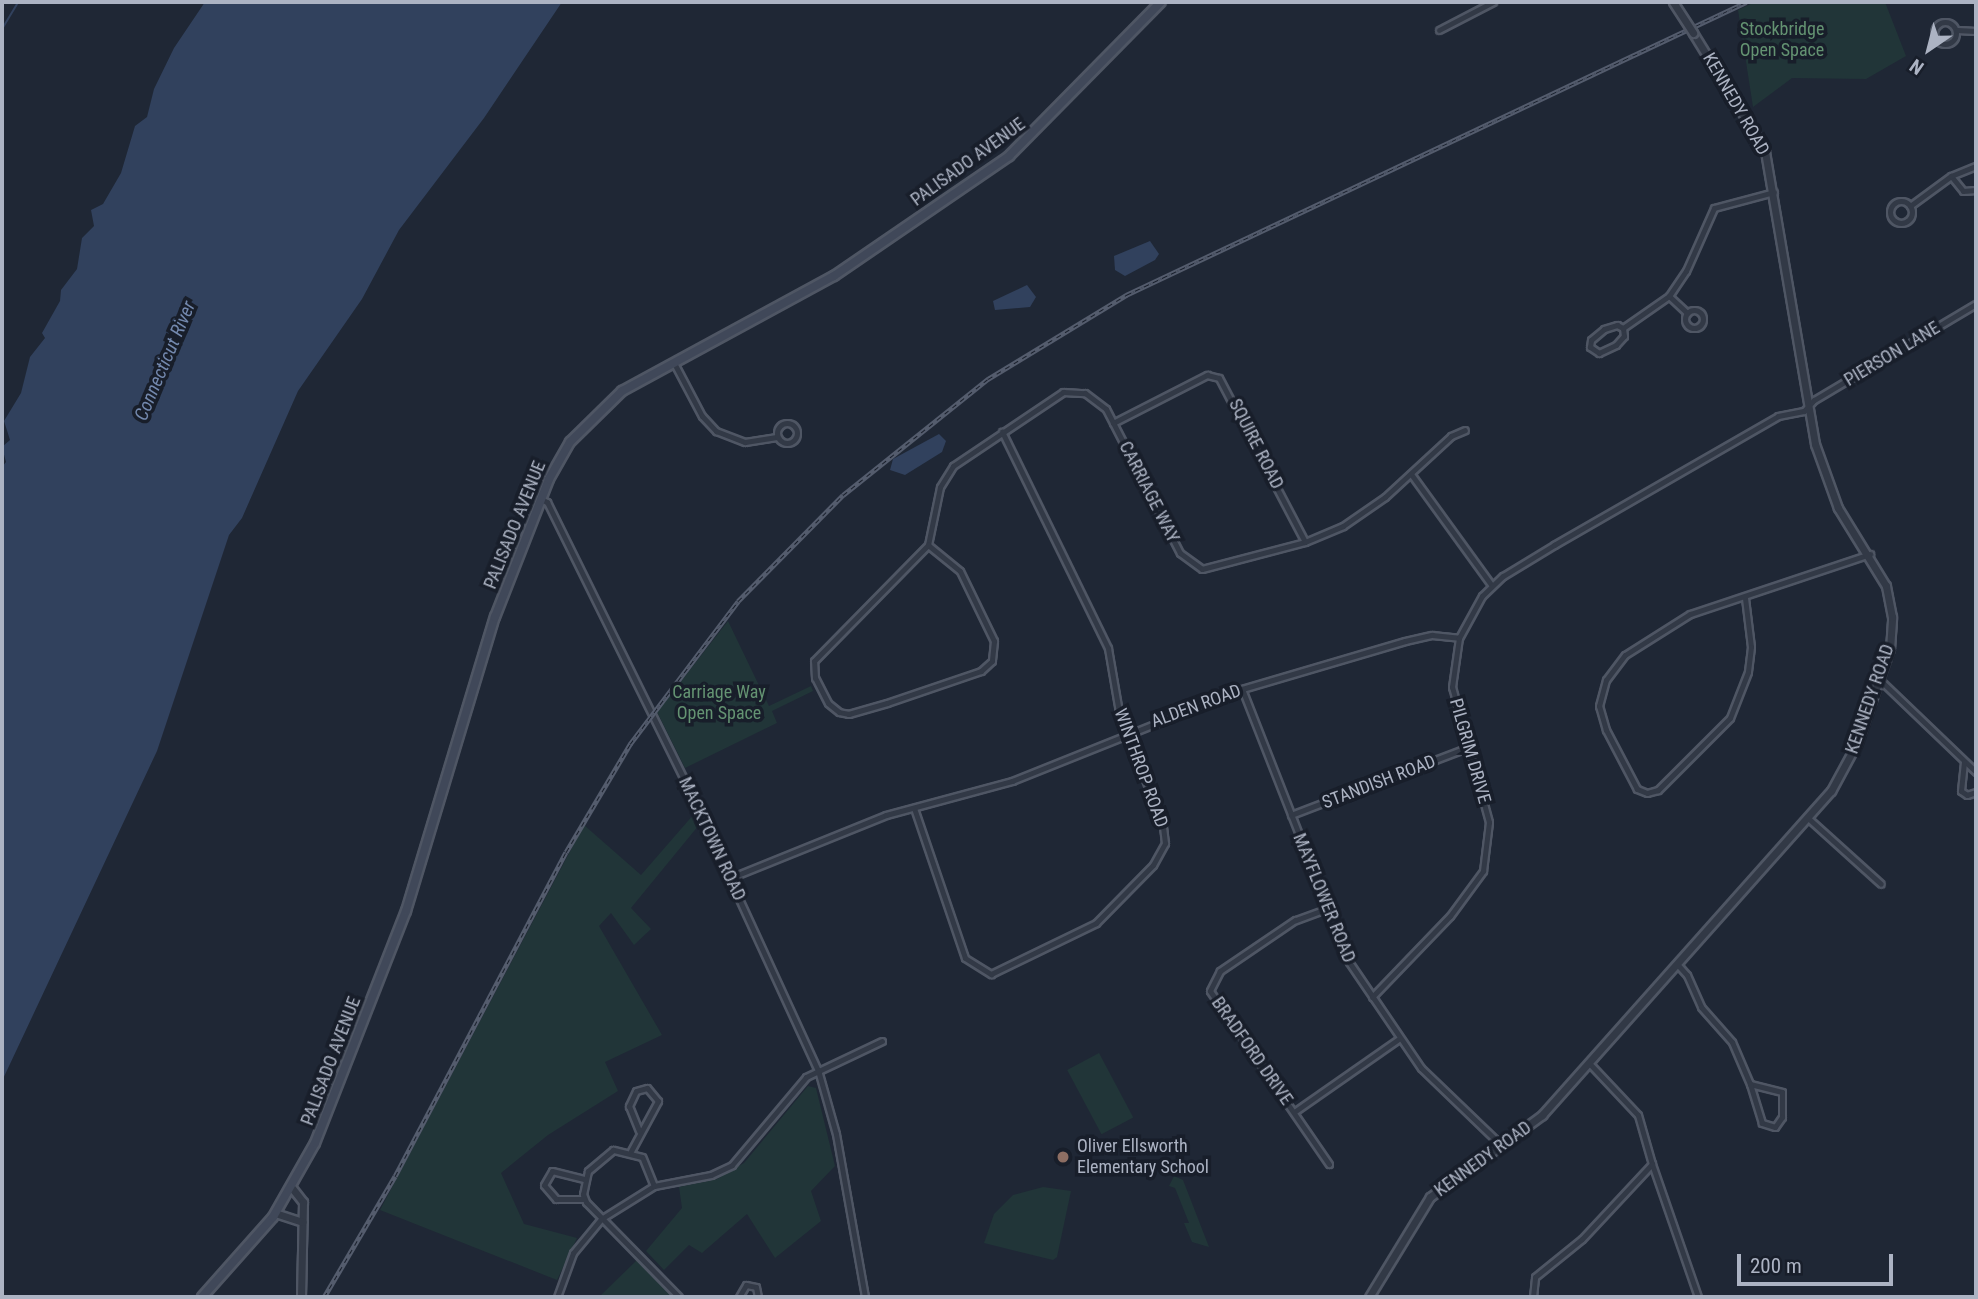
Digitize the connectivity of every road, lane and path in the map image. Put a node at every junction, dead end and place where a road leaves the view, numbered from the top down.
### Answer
1 (1161, 2) edge
2 (1493, 2) edge
3 (1673, 2) edge
4 (1439, 30) dead end
5 (1957, 30) junction
6 (1976, 31) edge
7 (1976, 166) edge
8 (1951, 176) junction
9 (1976, 190) edge
10 (1774, 192) junction
11 (1910, 206) junction
12 (1668, 296) junction
13 (1976, 304) edge
14 (1687, 313) dead end
15 (1623, 328) junction
16 (674, 363) junction
17 (1808, 406) junction
18 (1113, 423) junction
19 (1465, 430) dead end
20 (1002, 432) junction
21 (778, 437) dead end
22 (1411, 474) junction
23 (541, 499) junction
24 (1305, 542) junction
25 (928, 545) junction
26 (1870, 554) junction
27 (1492, 586) junction
28 (1745, 598) junction
29 (1460, 638) junction
30 (1880, 680) junction
31 (1242, 689) junction
32 (1127, 732) junction
33 (1466, 748) junction
34 (1964, 762) junction
35 (1976, 772) edge
36 (1976, 792) edge
37 (914, 808) junction
38 (1291, 815) junction
39 (1808, 818) junction
40 (730, 877) junction
41 (1881, 884) dead end
42 (1326, 909) junction
43 (1677, 964) junction
44 (1372, 997) junction
45 (1400, 1038) junction
46 (882, 1041) dead end
47 (1589, 1063) junction
48 (818, 1070) junction
49 (1750, 1084) junction
50 (1294, 1112) junction
51 (639, 1131) junction
52 (1502, 1146) junction
53 (631, 1151) junction
54 (1329, 1164) dead end
55 (1652, 1164) junction
56 (585, 1179) junction
57 (654, 1186) junction
58 (292, 1188) junction
59 (584, 1199) junction
60 (275, 1213) junction
61 (601, 1219) junction
62 (303, 1222) junction
63 (202, 1297) edge
64 (301, 1297) edge
65 (557, 1297) edge
66 (679, 1297) edge
67 (739, 1297) edge
68 (758, 1297) edge
69 (865, 1297) edge
70 (1369, 1297) edge
71 (1533, 1297) edge
72 (1698, 1297) edge

1 - 16 main road, PALISADO AVENUE
2 - 4 street
3 - 10 street, KENNEDY ROAD, bridge
5 - 5 street
5 - 6 street
7 - 8 street
8 - 9 street
8 - 11 street
10 - 12 street
10 - 17 street, KENNEDY ROAD
11 - 11 street
12 - 14 street
12 - 15 street
13 - 17 street, PIERSON LANE
15 - 15 street
16 - 21 street
16 - 23 main road, PALISADO AVENUE
17 - 26 street, KENNEDY ROAD
17 - 27 street, PILGRIM DRIVE
18 - 20 street, CARRIAGE WAY
18 - 24 street, CARRIAGE WAY
18 - 24 street, SQUIRE ROAD
19 - 22 street, CARRIAGE WAY
20 - 25 street, CARRIAGE WAY
20 - 32 street, WINTHROP ROAD
22 - 24 street, CARRIAGE WAY
22 - 27 street
23 - 40 street, MACKTOWN ROAD
23 - 58 main road, PALISADO AVENUE
25 - 25 street, CARRIAGE WAY
26 - 28 street
26 - 30 street, KENNEDY ROAD
27 - 29 street, PILGRIM DRIVE
28 - 28 street
29 - 31 street, ALDEN ROAD
29 - 33 street, PILGRIM DRIVE
30 - 34 street
30 - 39 street, KENNEDY ROAD
31 - 32 street, ALDEN ROAD
31 - 38 street, MAYFLOWER ROAD
32 - 37 street, ALDEN ROAD
32 - 37 street, WINTHROP ROAD
33 - 38 street, STANDISH ROAD
33 - 44 street, PILGRIM DRIVE
34 - 35 street
34 - 36 street
37 - 40 street, ALDEN ROAD
38 - 42 street, MAYFLOWER ROAD
39 - 41 street
39 - 43 street, KENNEDY ROAD
40 - 48 street, MACKTOWN ROAD
42 - 44 street, MAYFLOWER ROAD
42 - 50 street, BRADFORD DRIVE
43 - 47 street, KENNEDY ROAD
43 - 49 street
44 - 45 street, MAYFLOWER ROAD
45 - 50 street
45 - 52 street, MAYFLOWER ROAD
46 - 48 street
47 - 52 street, KENNEDY ROAD
47 - 55 street
48 - 57 street
48 - 69 street, MACKTOWN ROAD
49 - 49 street
50 - 54 street, BRADFORD DRIVE
51 - 51 street
51 - 53 street
52 - 70 street, KENNEDY ROAD
53 - 56 street
53 - 57 street
55 - 71 street
55 - 72 street
56 - 59 street
56 - 59 street
57 - 61 street
58 - 60 main road, PALISADO AVENUE
58 - 62 street
59 - 61 street
60 - 62 street
60 - 63 main road, PALISADO AVENUE
61 - 65 street
61 - 66 street
62 - 64 street
67 - 68 street

